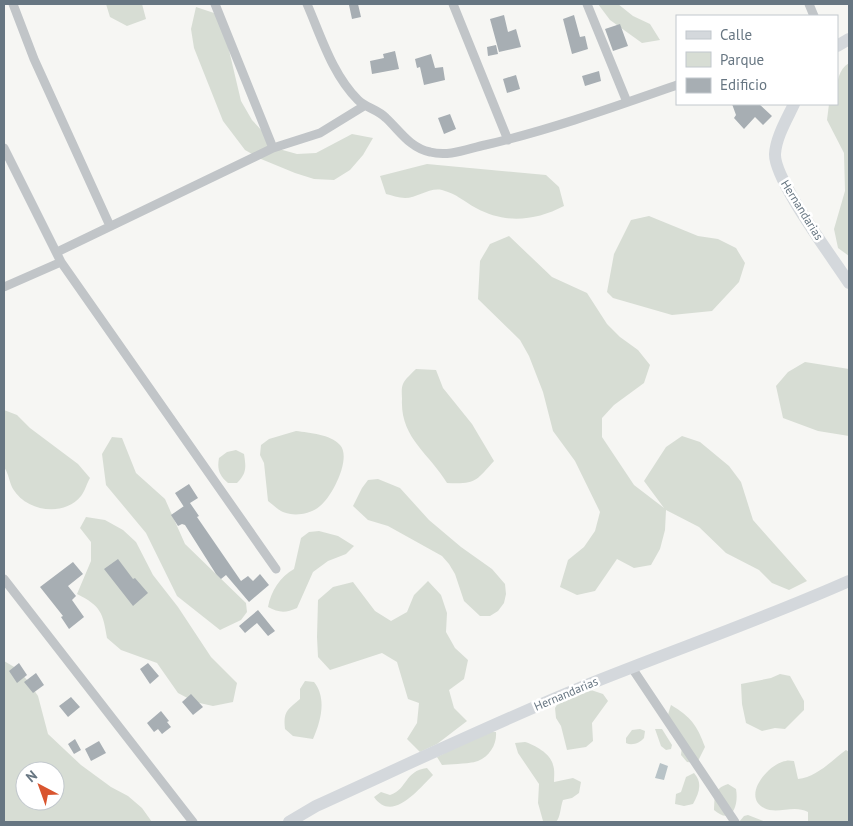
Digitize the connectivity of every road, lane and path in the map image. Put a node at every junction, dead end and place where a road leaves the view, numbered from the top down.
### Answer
1 (13, 4) edge
2 (215, 4) edge
3 (307, 4) edge
4 (453, 4) edge
5 (586, 4) edge
6 (849, 39) edge
7 (838, 45) edge
8 (676, 86) edge
9 (627, 102) junction
10 (794, 105) edge
11 (364, 106) junction
12 (508, 140) junction
13 (4, 148) edge
14 (273, 148) junction
15 (110, 226) junction
16 (56, 252) junction
17 (61, 262) junction
18 (849, 283) edge
19 (4, 288) edge
20 (276, 569) dead end
21 (4, 579) edge
22 (849, 581) edge
23 (632, 668) junction
24 (193, 822) edge
25 (289, 822) edge
26 (735, 822) edge

1 - 15 street
2 - 14 street
3 - 11 street
4 - 12 street
5 - 9 street
6 - 7 street
8 - 9 street
9 - 12 street
10 - 18 street, Hernandarias
11 - 12 street
11 - 14 street
13 - 16 street
14 - 15 street
15 - 16 street
16 - 17 street
17 - 19 street
17 - 20 street
21 - 24 street
22 - 23 street, Hernandarias
23 - 25 street, Hernandarias
23 - 26 street

